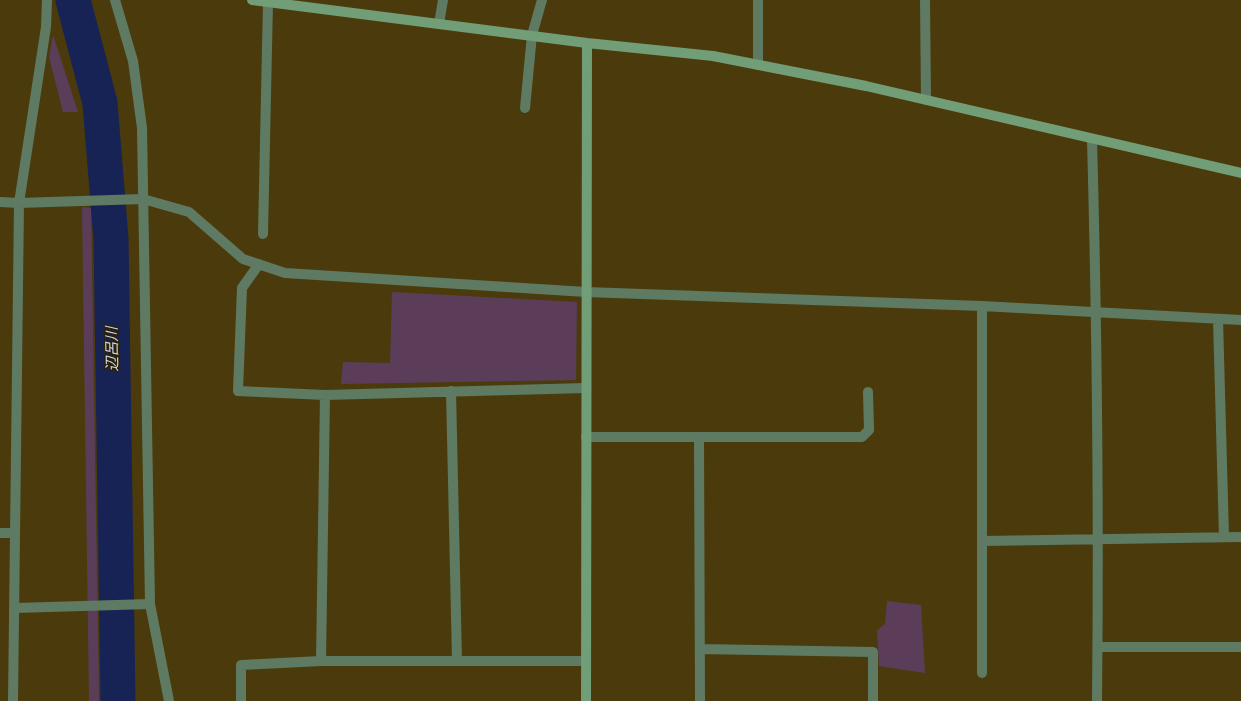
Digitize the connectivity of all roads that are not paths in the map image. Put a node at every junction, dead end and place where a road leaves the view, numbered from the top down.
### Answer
1 (47, 0) edge
2 (115, 0) edge
3 (443, 0) edge
4 (542, 0) edge
5 (758, 0) edge
6 (925, 0) edge
7 (259, 1) edge
8 (439, 24) junction
9 (532, 35) junction
10 (587, 43) junction
11 (758, 65) junction
12 (926, 100) junction
13 (526, 108) dead end
14 (1092, 139) junction
15 (1241, 173) edge
16 (143, 199) junction
17 (0, 202) edge
18 (19, 203) junction
19 (263, 234) dead end
20 (259, 264) junction
21 (586, 292) junction
22 (982, 306) junction
23 (1097, 313) junction
24 (1218, 319) junction
25 (1241, 320) edge
26 (586, 388) junction
27 (451, 391) junction
28 (868, 392) dead end
29 (326, 395) junction
30 (586, 437) junction
31 (699, 437) junction
32 (0, 533) edge
33 (15, 533) junction
34 (1224, 537) junction
35 (1241, 537) edge
36 (1099, 538) junction
37 (982, 541) junction
38 (150, 604) junction
39 (14, 608) junction
40 (1098, 647) junction
41 (1241, 647) edge
42 (700, 649) junction
43 (321, 661) junction
44 (457, 661) junction
45 (586, 661) junction
46 (982, 674) dead end
47 (14, 701) edge
48 (168, 701) edge
49 (241, 701) edge
50 (586, 701) edge
51 (700, 701) edge
52 (873, 701) edge
53 (1097, 701) edge

1 - 18 street
2 - 16 street
3 - 8 street
4 - 9 street
5 - 11 street
6 - 12 street
7 - 8 street
7 - 19 street
8 - 9 street
9 - 10 street
9 - 13 street
10 - 11 street
10 - 21 street
11 - 12 street
12 - 14 street
14 - 15 street
14 - 23 street
16 - 18 street
16 - 20 street
16 - 38 street
17 - 18 street
18 - 33 street
20 - 21 street
20 - 29 street
21 - 22 street
21 - 26 street
22 - 23 street
22 - 37 street
23 - 24 street
23 - 36 street
24 - 25 street
24 - 34 street
26 - 27 street
26 - 30 street
27 - 29 street
27 - 44 street
28 - 31 street
29 - 43 street
30 - 31 street
30 - 45 street
31 - 42 street
32 - 33 street
33 - 39 street
34 - 35 street
34 - 36 street
36 - 37 street
36 - 40 street
37 - 46 street
38 - 39 street
38 - 48 street
39 - 47 street
40 - 41 street
40 - 53 street
42 - 51 street
42 - 52 street
43 - 44 street
43 - 49 street
44 - 45 street
45 - 50 street

